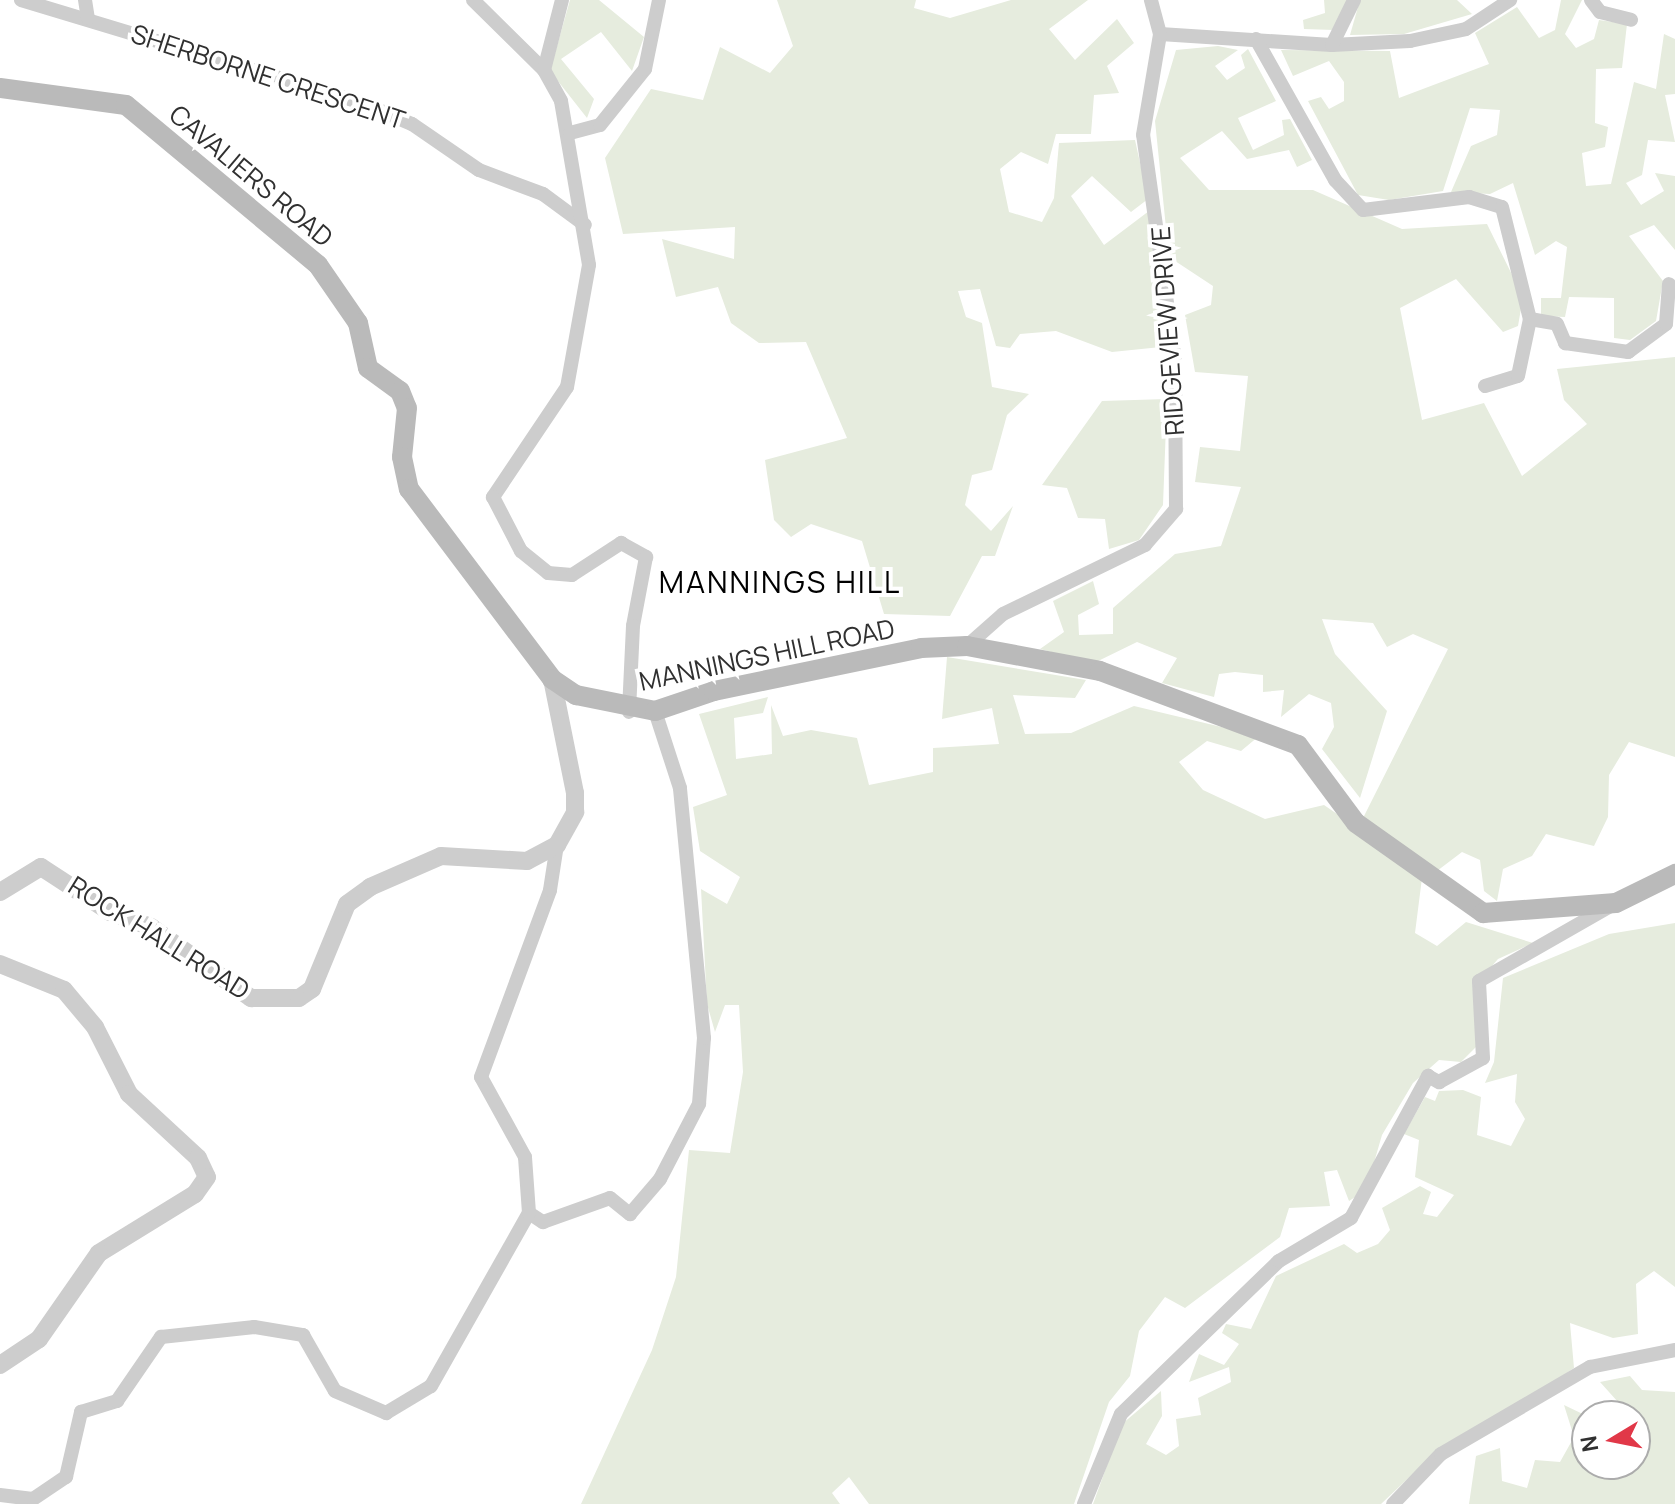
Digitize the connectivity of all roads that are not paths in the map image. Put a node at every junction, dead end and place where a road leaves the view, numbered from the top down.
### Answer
1 (21, 0) edge
2 (85, 0) edge
3 (473, 0) edge
4 (562, 0) edge
5 (659, 0) edge
6 (1151, 0) edge
7 (1354, 0) edge
8 (1510, 0) edge
9 (1591, 0) edge
10 (88, 18) junction
11 (1631, 20) dead end
12 (1160, 34) junction
13 (1256, 39) junction
14 (1332, 45) junction
15 (544, 70) junction
16 (0, 88) edge
17 (570, 133) junction
18 (585, 225) junction
19 (1669, 284) dead end
20 (1530, 319) junction
21 (1485, 386) dead end
22 (967, 646) junction
23 (552, 679) junction
24 (655, 711) junction
25 (629, 712) junction
26 (557, 845) junction
27 (1675, 874) edge
28 (0, 892) edge
29 (1616, 903) junction
30 (0, 964) edge
31 (529, 1213) junction
32 (1675, 1350) edge
33 (0, 1365) edge
34 (0, 1495) edge
35 (1084, 1504) edge
36 (1393, 1504) edge

1 - 10 street, SHERBORNE CRESCENT
2 - 10 street
3 - 15 street
4 - 15 street
5 - 17 street
6 - 12 street, RIDGEVIEW DRIVE
7 - 14 street
8 - 14 street
9 - 11 street
10 - 18 street, SHERBORNE CRESCENT
12 - 13 street
12 - 22 street, RIDGEVIEW DRIVE
13 - 14 street
13 - 20 street
15 - 17 street
16 - 23 main road, CAVALIERS ROAD
17 - 18 street
18 - 25 street
19 - 20 street
20 - 21 street
22 - 24 main road, MANNINGS HILL ROAD
22 - 29 main road, MANNINGS HILL ROAD
23 - 25 main road, MANNINGS HILL ROAD
23 - 26 street
24 - 25 main road, MANNINGS HILL ROAD
24 - 31 street
26 - 28 street, ROCK HALL ROAD
26 - 31 street
27 - 29 main road, MANNINGS HILL ROAD
29 - 35 street
30 - 33 street
31 - 34 street
32 - 36 street

